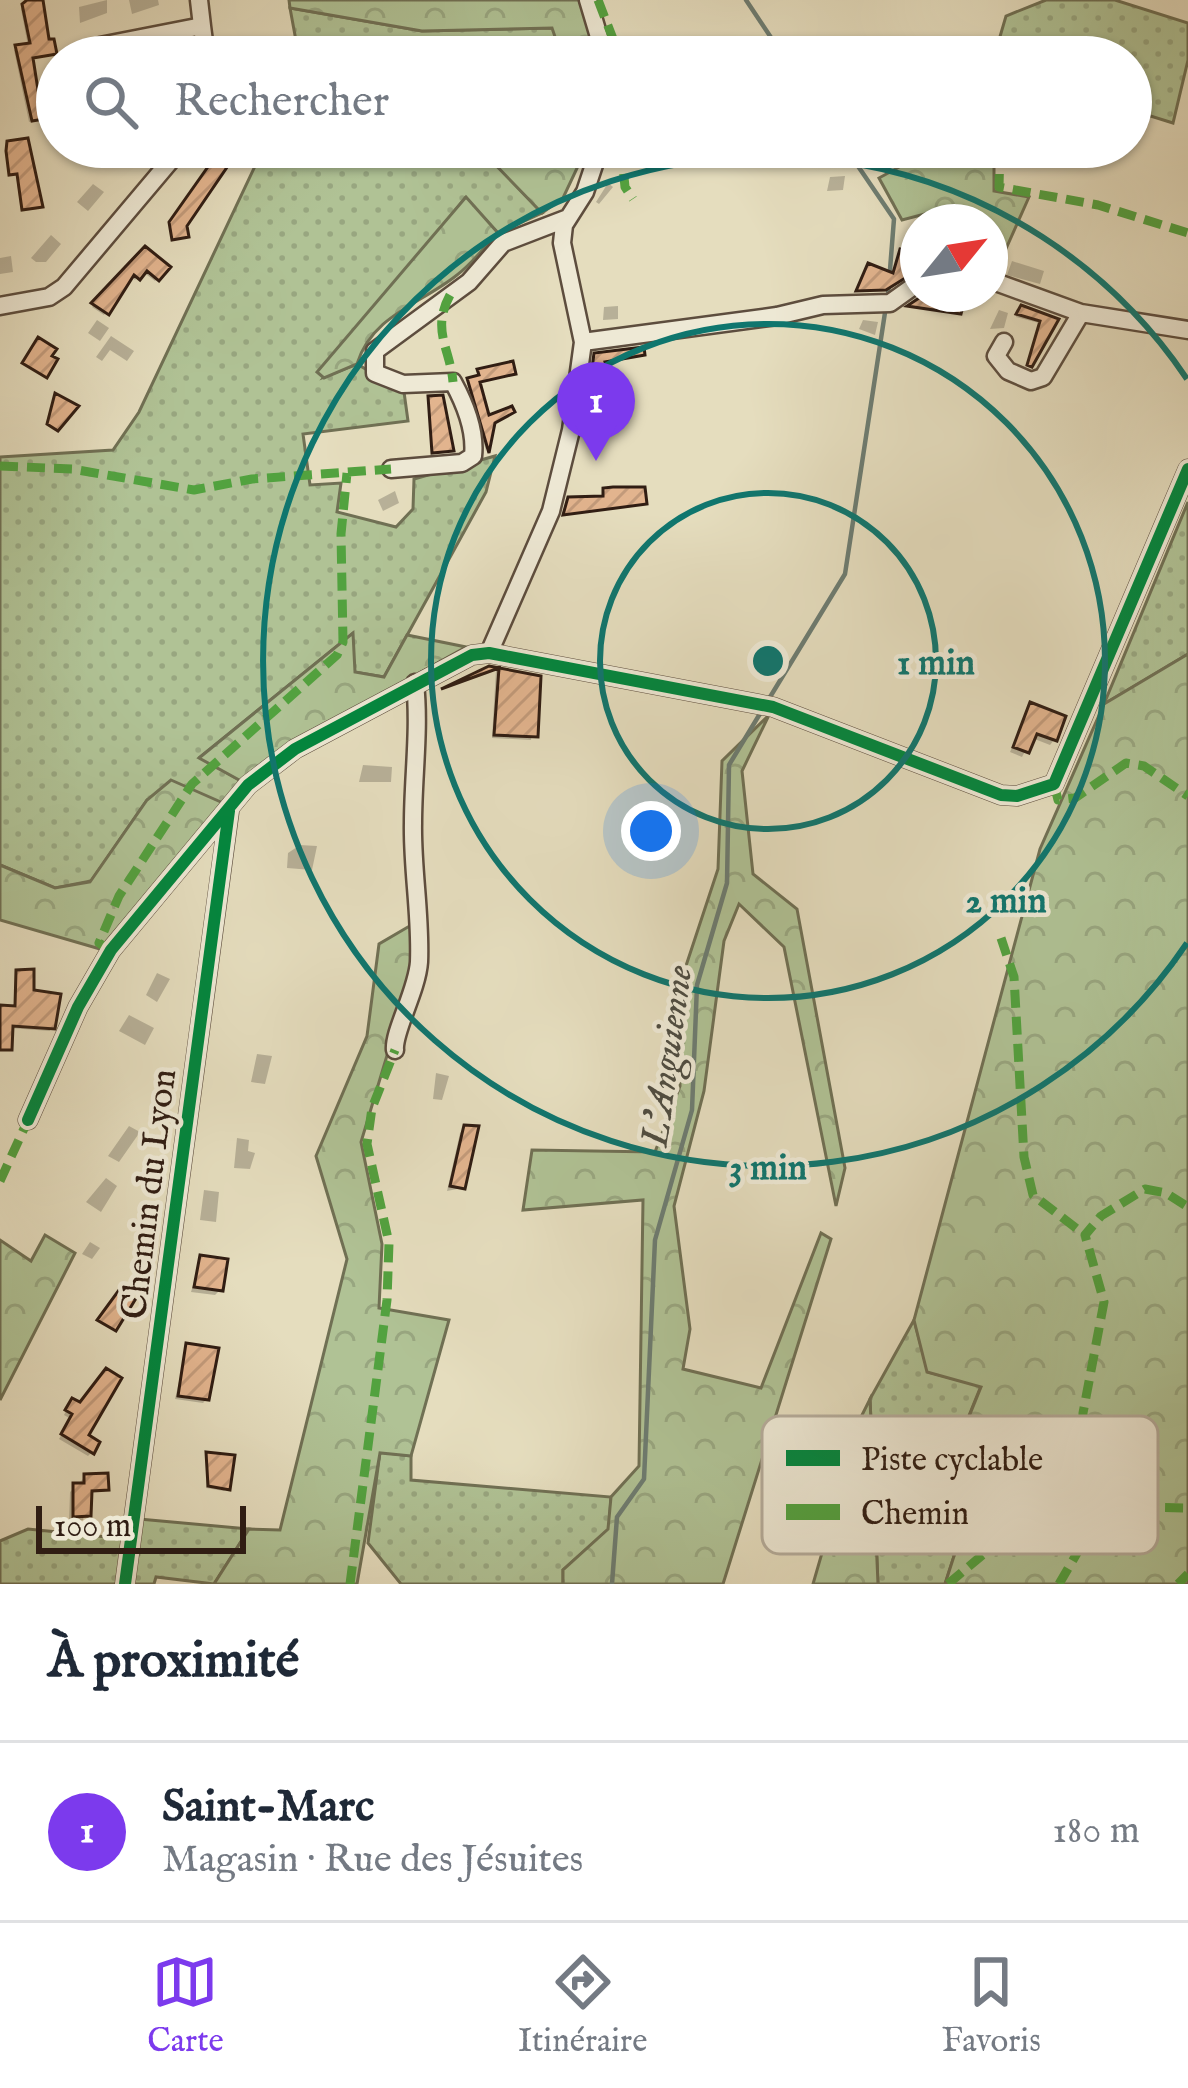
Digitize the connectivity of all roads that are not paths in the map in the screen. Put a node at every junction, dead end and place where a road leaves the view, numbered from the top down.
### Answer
1 (199, 0) edge
2 (588, 0) edge
3 (202, 26) junction
4 (151, 36) edge
5 (203, 36) edge
6 (599, 36) edge
7 (164, 168) edge
8 (593, 168) edge
9 (568, 218) junction
10 (1008, 287) edge
11 (900, 295) edge
12 (0, 306) edge
13 (1081, 313) junction
14 (1188, 330) edge
15 (583, 342) junction
16 (1004, 342) dead end
17 (391, 469) dead end
18 (1188, 469) edge
19 (489, 652) junction
20 (416, 683) junction
21 (229, 811) junction
22 (395, 1050) dead end
23 (28, 1120) dead end
24 (125, 1584) edge

1 - 3 street
2 - 6 street
3 - 4 street
3 - 5 street
7 - 12 street
8 - 9 street
9 - 15 street
9 - 17 street
10 - 13 street
11 - 15 street
13 - 14 street
13 - 16 street
15 - 19 street
18 - 19 street
19 - 20 street
20 - 21 street
20 - 22 street
21 - 23 street
21 - 24 street, Chemin du Lyon

